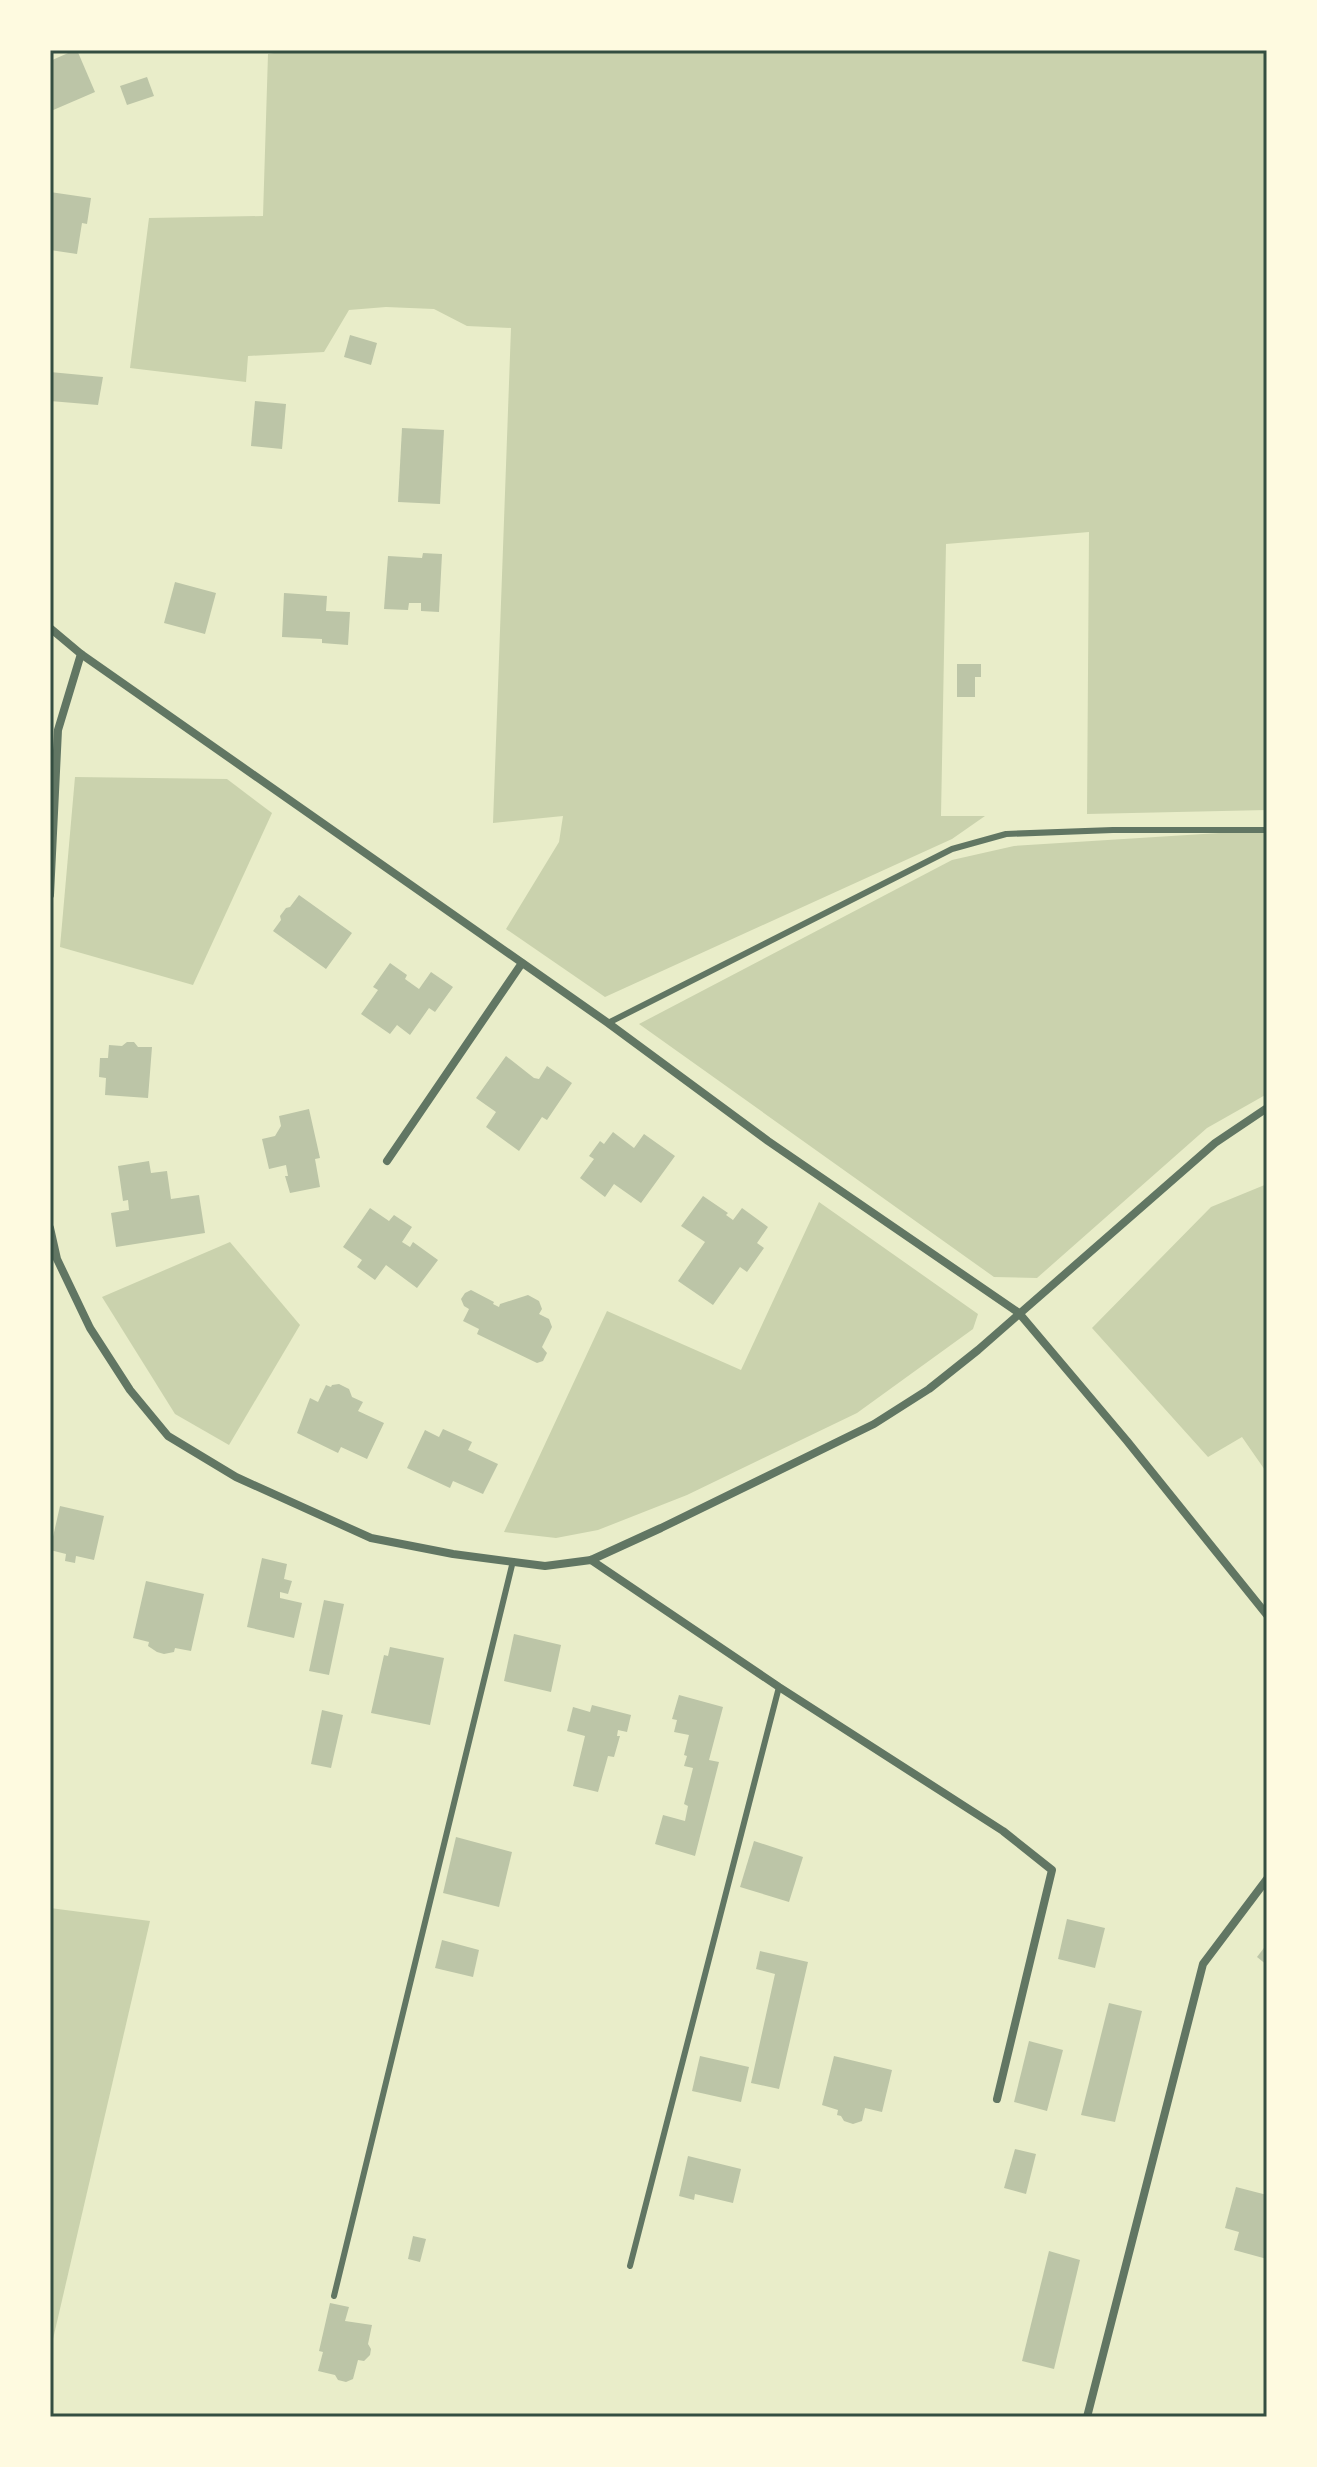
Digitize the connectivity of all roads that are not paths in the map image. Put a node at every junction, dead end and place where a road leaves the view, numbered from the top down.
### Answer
1 (50, 628) edge
2 (81, 654) junction
3 (54, 729) edge
4 (1267, 830) edge
5 (50, 895) edge
6 (522, 963) junction
7 (608, 1023) junction
8 (1267, 1108) edge
9 (387, 1161) dead end
10 (50, 1228) edge
11 (1019, 1313) junction
12 (514, 1560) junction
13 (591, 1560) junction
14 (1267, 1615) edge
15 (779, 1687) junction
16 (1267, 1879) edge
17 (997, 2099) dead end
18 (630, 2266) dead end
19 (334, 2296) dead end
20 (1087, 2417) edge

1 - 2 street
2 - 3 street
2 - 6 street
3 - 5 street
4 - 7 lane
6 - 7 street
6 - 9 street
7 - 11 street
8 - 11 street
10 - 12 street
11 - 13 street
11 - 14 street
12 - 13 street
12 - 19 lane
13 - 15 street
15 - 17 street
15 - 18 lane
16 - 20 street

